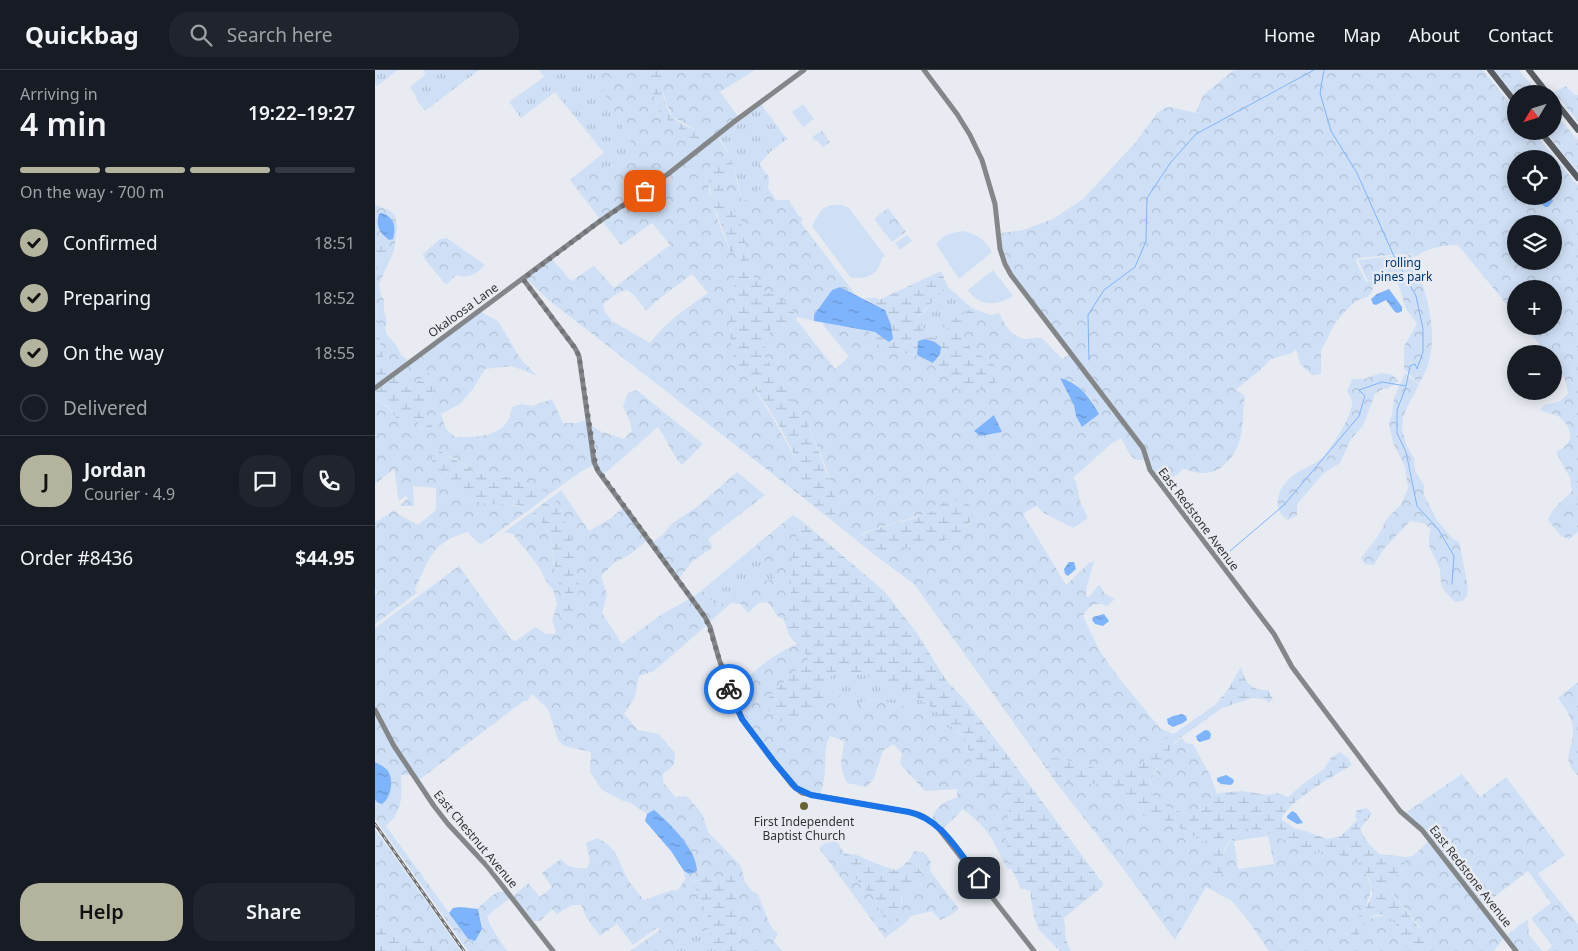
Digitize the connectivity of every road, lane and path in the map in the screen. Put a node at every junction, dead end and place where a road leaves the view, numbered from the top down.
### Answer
1 (804, 70) edge
2 (924, 70) edge
3 (1490, 70) edge
4 (1529, 70) edge
5 (1542, 85) edge
6 (1507, 91) edge
7 (1563, 111) edge
8 (1578, 130) edge
9 (1547, 140) edge
10 (1578, 178) edge
11 (523, 279) junction
12 (375, 388) edge
13 (375, 710) edge
14 (553, 951) edge
15 (1034, 951) edge
16 (1516, 951) edge

1 - 11 street, Okaloosa Lane
2 - 16 street, East Redstone Avenue
3 - 6 highway
4 - 5 highway
7 - 8 highway
9 - 10 highway
11 - 12 street, Okaloosa Lane
11 - 15 street
13 - 14 street, East Chestnut Avenue

